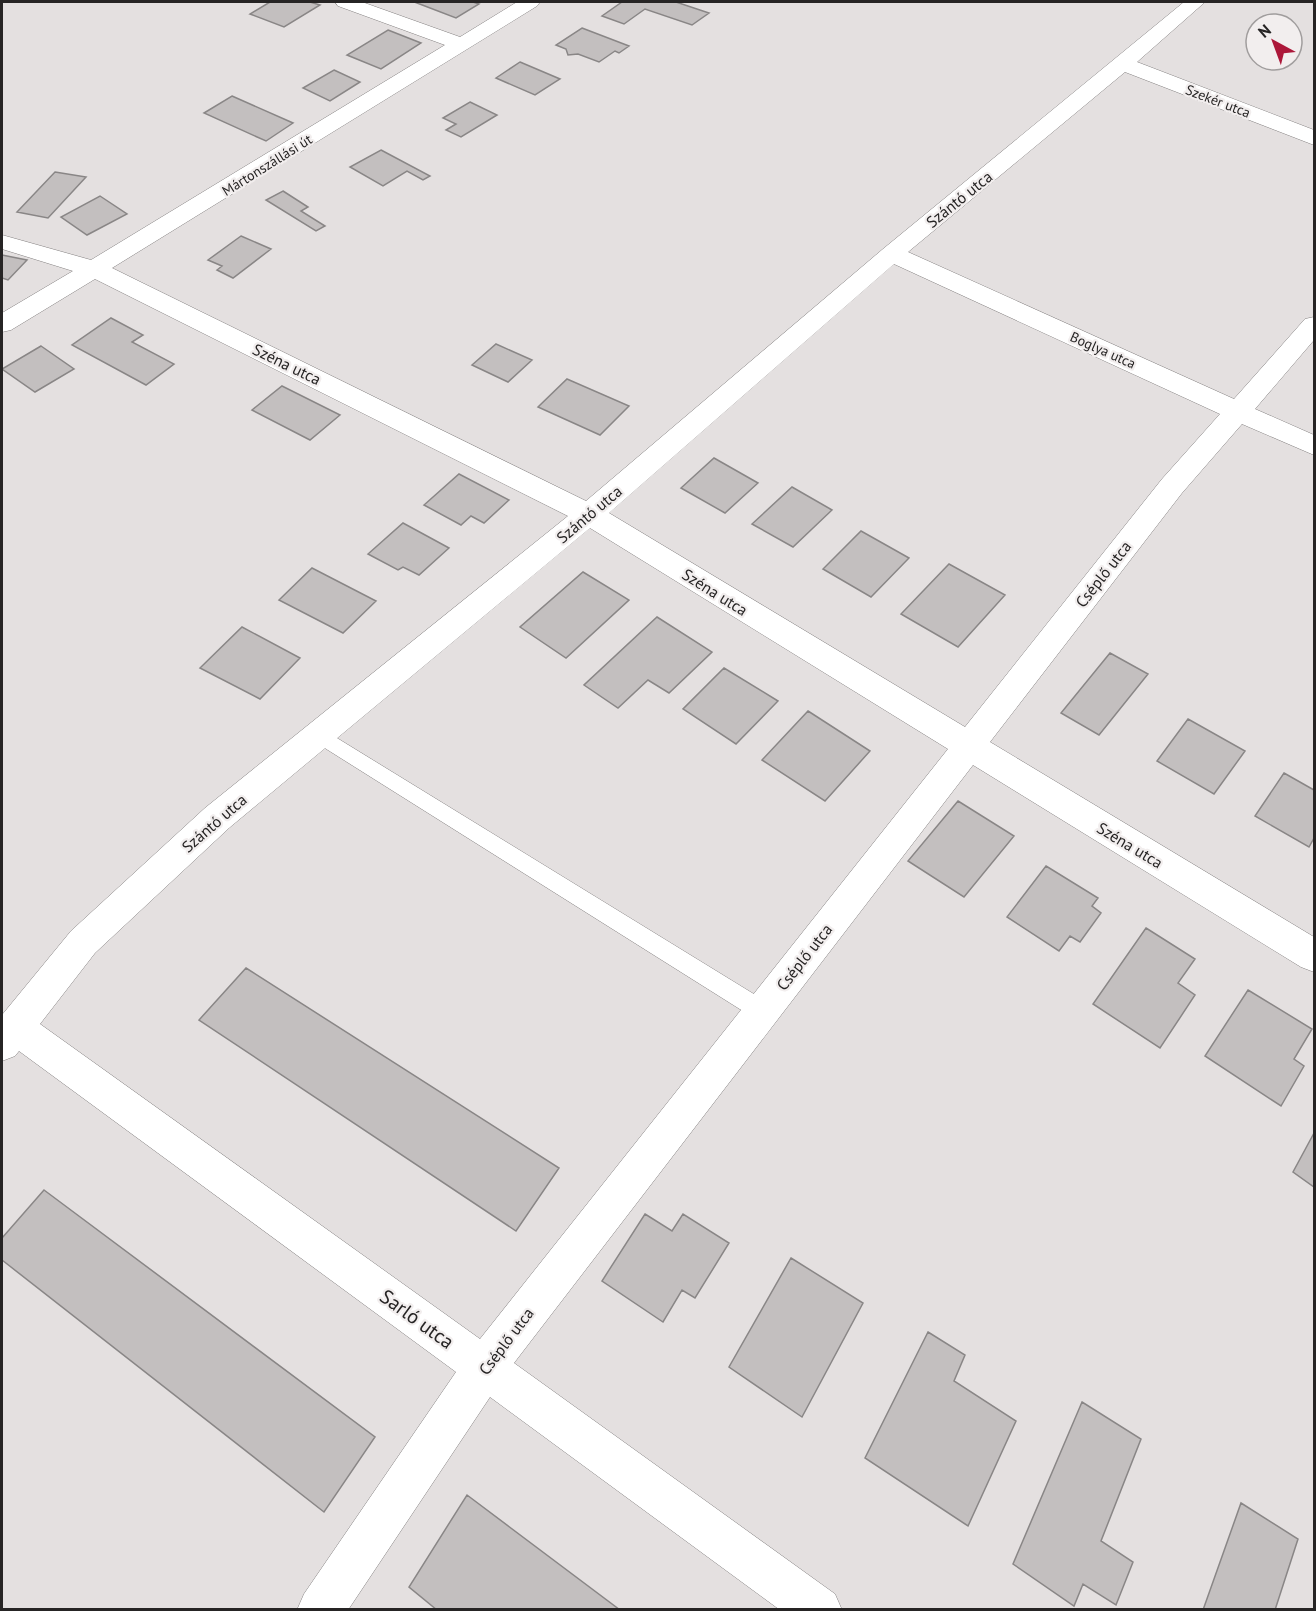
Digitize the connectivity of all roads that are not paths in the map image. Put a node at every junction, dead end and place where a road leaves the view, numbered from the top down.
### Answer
1 (345, 2) edge
2 (530, 2) edge
3 (1195, 2) edge
4 (461, 44) junction
5 (1122, 64) junction
6 (1314, 138) edge
7 (2, 242) edge
8 (891, 254) junction
9 (94, 269) junction
10 (2, 324) edge
11 (1314, 326) edge
12 (1239, 411) junction
13 (1314, 446) edge
14 (589, 514) junction
15 (319, 735) junction
16 (968, 747) junction
17 (1314, 956) edge
18 (762, 1011) junction
19 (8, 1036) edge
20 (484, 1368) junction
21 (320, 1610) edge
22 (819, 1610) edge

1 - 4 street
2 - 4 street, Mártonszállási út
3 - 5 street, Szántó utca
4 - 9 street, Mártonszállási út
5 - 6 street, Szekér utca
5 - 8 street, Szántó utca
7 - 9 street, Széna utca
8 - 12 street, Boglya utca
8 - 14 street, Szántó utca
9 - 10 street, Mártonszállási út
9 - 14 street, Széna utca
11 - 12 street, Cséplő utca
12 - 13 street, Boglya utca
12 - 16 street, Cséplő utca
14 - 15 street, Szántó utca
14 - 16 street, Széna utca
15 - 18 lane
15 - 19 street, Szántó utca
16 - 17 street, Széna utca
16 - 18 street, Cséplő utca
18 - 20 street, Cséplő utca
19 - 20 street, Sarló utca
20 - 21 street, Cséplő utca
20 - 22 street, Sarló utca

